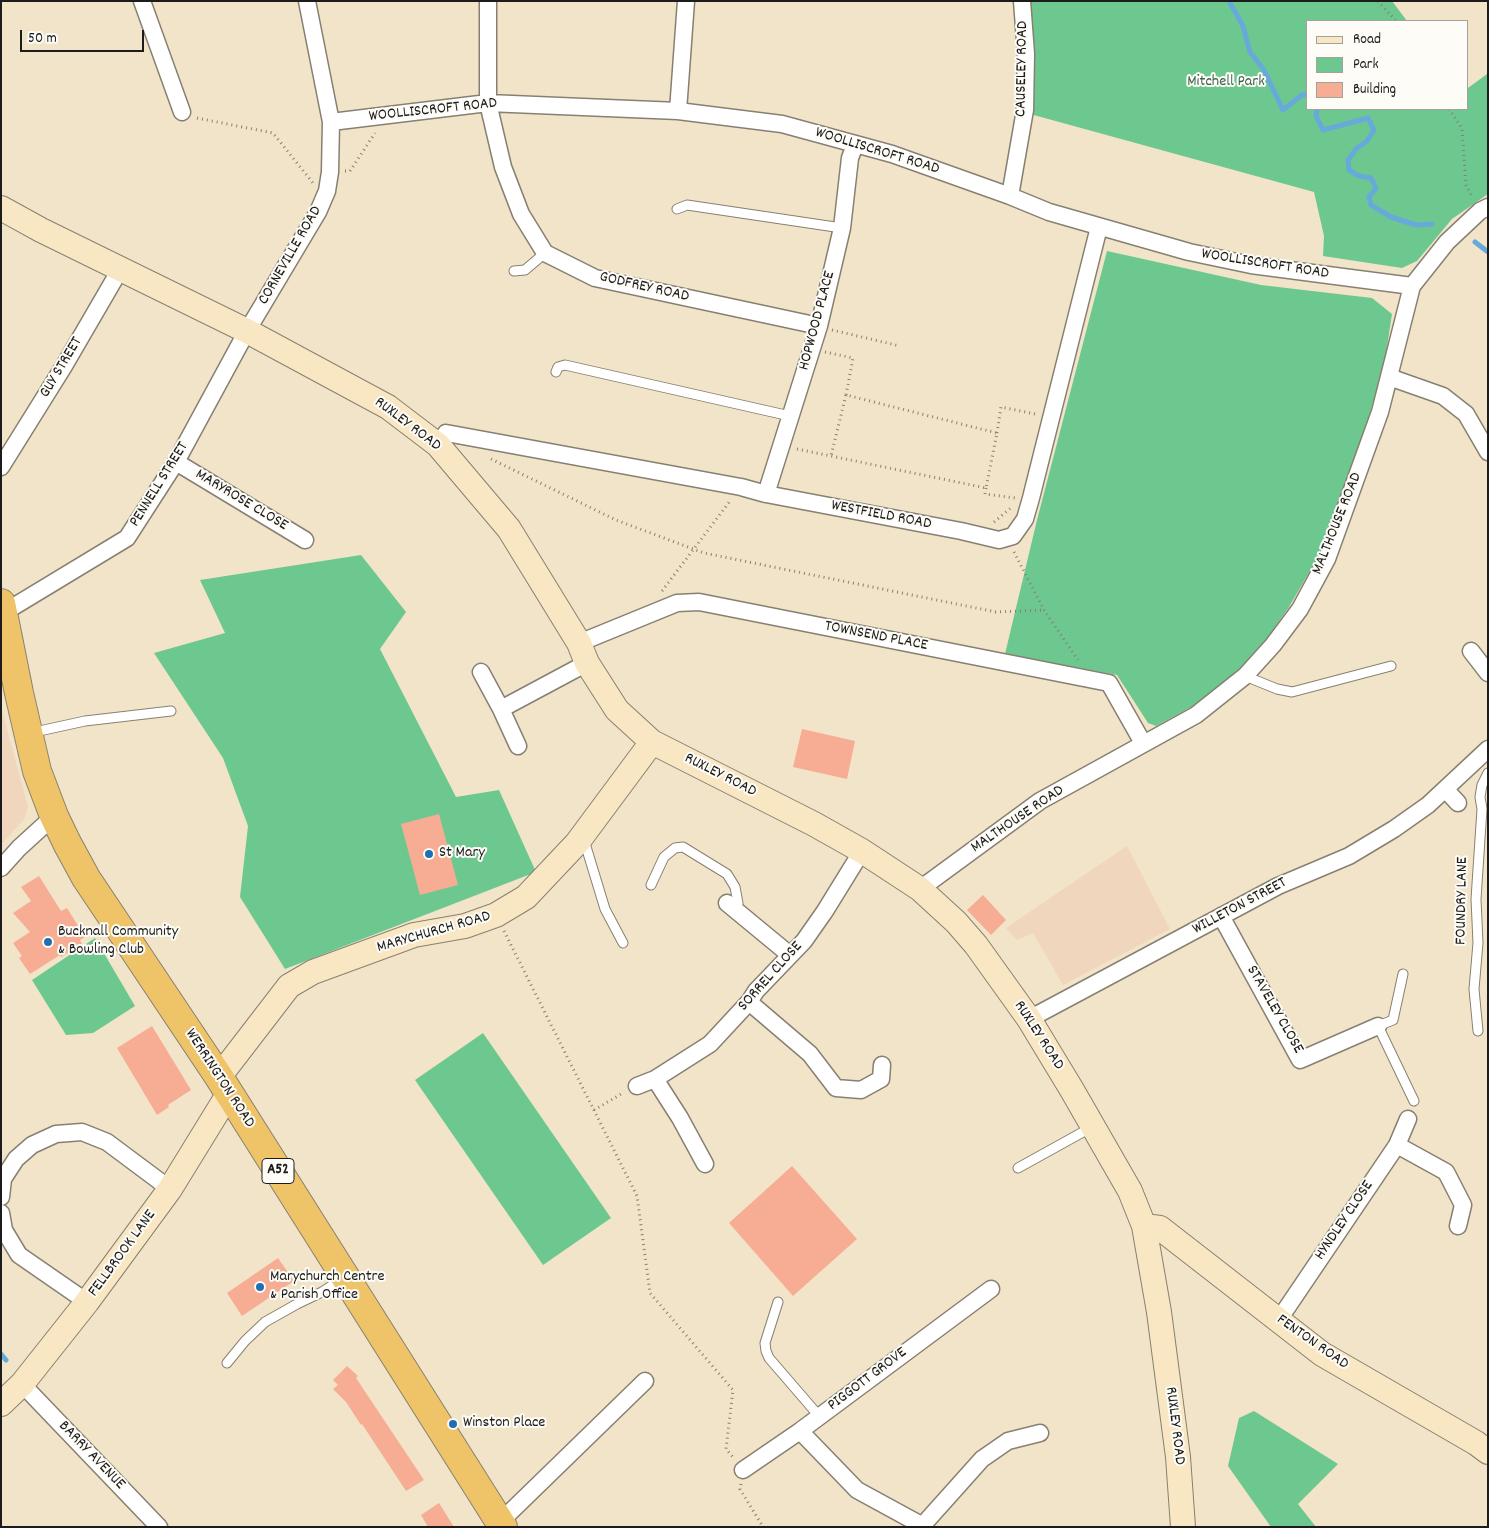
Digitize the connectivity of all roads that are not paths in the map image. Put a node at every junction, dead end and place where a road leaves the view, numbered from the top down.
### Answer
1 (142, 1) edge
2 (307, 1) edge
3 (488, 1) edge
4 (686, 1) edge
5 (1022, 1) edge
6 (488, 103) junction
7 (678, 111) junction
8 (182, 112) road end
9 (331, 122) junction
10 (855, 145) junction
11 (1010, 196) junction
12 (1, 208) edge
13 (677, 209) dead end
14 (1484, 209) edge
15 (1099, 227) junction
16 (842, 228) junction
17 (545, 253) junction
18 (121, 268) junction
19 (514, 270) dead end
20 (1412, 286) junction
21 (818, 326) junction
22 (247, 331) junction
23 (556, 372) dead end
24 (1390, 377) junction
25 (790, 416) junction
26 (438, 445) junction
27 (1488, 452) edge
28 (176, 462) junction
29 (1, 467) edge
30 (766, 494) junction
31 (305, 540) dead end
32 (2, 608) edge
33 (5, 649) edge
34 (1470, 651) dead end
35 (583, 653) junction
36 (1391, 666) dead end
37 (1486, 668) edge
38 (481, 672) dead end
39 (1245, 676) junction
40 (501, 709) junction
41 (171, 711) dead end
42 (28, 734) junction
43 (652, 742) junction
44 (1143, 743) junction
45 (518, 746) dead end
46 (1488, 749) edge
47 (1488, 773) edge
48 (1445, 789) junction
49 (1458, 804) dead end
50 (54, 816) junction
51 (583, 835) junction
52 (862, 851) junction
53 (1, 868) edge
54 (651, 885) dead end
55 (920, 889) junction
56 (732, 907) joint
57 (1221, 916) junction
58 (623, 943) dead end
59 (790, 956) junction
60 (1403, 974) dead end
61 (749, 1002) junction
62 (1029, 1019) junction
63 (1378, 1026) junction
64 (1478, 1031) dead end
65 (882, 1065) dead end
66 (656, 1079) junction
67 (224, 1085) junction
68 (637, 1086) road end
69 (1414, 1101) dead end
70 (1408, 1119) dead end
71 (1092, 1127) junction
72 (1397, 1145) junction
73 (705, 1164) dead end
74 (1018, 1168) dead end
75 (170, 1189) junction
76 (1, 1197) edge
77 (1, 1213) edge
78 (1144, 1226) junction
79 (1458, 1226) dead end
80 (345, 1278) junction
81 (991, 1289) dead end
82 (88, 1302) junction
83 (778, 1302) dead end
84 (1278, 1321) junction
85 (227, 1363) dead end
86 (645, 1381) dead end
87 (22, 1384) junction
88 (1, 1404) edge
89 (818, 1416) junction
90 (800, 1431) junction
91 (1040, 1433) dead end
92 (1488, 1452) edge
93 (743, 1470) road end
94 (501, 1524) edge
95 (923, 1526) edge
96 (159, 1527) edge
97 (1183, 1527) edge

1 - 8 street
2 - 9 street, CORNEVILLE ROAD
3 - 6 street
4 - 7 street
5 - 11 street, CAUSELEY ROAD
6 - 7 street, WOOLLISCROFT ROAD
6 - 9 street, WOOLLISCROFT ROAD
6 - 17 street
7 - 10 street, WOOLLISCROFT ROAD
9 - 22 street, CORNEVILLE ROAD
10 - 11 street, WOOLLISCROFT ROAD
10 - 16 street, HOPWOOD PLACE
11 - 15 street, WOOLLISCROFT ROAD
12 - 18 street, RUXLEY ROAD
13 - 16 lane
14 - 20 street, MALTHOUSE ROAD
15 - 20 street, WOOLLISCROFT ROAD
15 - 30 street, WESTFIELD ROAD
16 - 21 street, HOPWOOD PLACE
17 - 19 lane
17 - 21 street, GODFREY ROAD
18 - 22 street, RUXLEY ROAD
18 - 29 street, GUY STREET
20 - 24 street, MALTHOUSE ROAD
21 - 25 street, HOPWOOD PLACE
22 - 26 street, RUXLEY ROAD
22 - 28 street, PENNELL STREET
23 - 25 lane
24 - 27 street
24 - 39 street, MALTHOUSE ROAD
25 - 30 street, HOPWOOD PLACE
26 - 30 street, WESTFIELD ROAD
26 - 35 street, RUXLEY ROAD
28 - 31 street, MARYROSE CLOSE
28 - 32 street, PENNELL STREET
32 - 33 highway, WERRINGTON ROAD / A52
33 - 42 highway, WERRINGTON ROAD / A52
34 - 37 street
35 - 40 street, TOWNSEND PLACE
35 - 43 street, RUXLEY ROAD
35 - 44 street, TOWNSEND PLACE
36 - 39 lane
38 - 40 street
39 - 44 street, MALTHOUSE ROAD
40 - 45 street
41 - 42 lane
42 - 50 highway, WERRINGTON ROAD / A52
43 - 51 street, MARYCHURCH ROAD
43 - 52 street, RUXLEY ROAD
44 - 55 street, MALTHOUSE ROAD
46 - 48 street, WILLETON STREET
47 - 64 lane, FOUNDRY LANE
48 - 49 street
48 - 57 street, WILLETON STREET
50 - 53 street
50 - 67 highway, WERRINGTON ROAD / A52
51 - 58 lane
51 - 67 street, MARYCHURCH ROAD
52 - 55 street, RUXLEY ROAD
52 - 59 street, SORREL CLOSE
54 - 56 lane
55 - 62 street, RUXLEY ROAD
56 - 59 street
57 - 62 street, WILLETON STREET
57 - 63 street, STAVELEY CLOSE
59 - 61 street, SORREL CLOSE
60 - 63 lane
61 - 65 street
61 - 66 street, SORREL CLOSE
62 - 71 street, RUXLEY ROAD
63 - 69 lane
66 - 68 street, SORREL CLOSE
66 - 73 street
67 - 75 street, FELLBROOK LANE
67 - 80 highway, WERRINGTON ROAD / A52
70 - 72 street, HYNDLEY CLOSE
71 - 74 lane
71 - 78 street, RUXLEY ROAD
72 - 79 street
72 - 84 street, HYNDLEY CLOSE
75 - 76 street
75 - 82 street, FELLBROOK LANE
77 - 82 street
78 - 84 street, FENTON ROAD
78 - 97 street, RUXLEY ROAD
80 - 85 lane
80 - 94 highway, WERRINGTON ROAD / A52
81 - 89 street, PIGGOTT GROVE
82 - 87 street, FELLBROOK LANE
83 - 89 lane
84 - 92 street, FENTON ROAD
86 - 94 street
87 - 88 street, FELLBROOK LANE
87 - 96 street, BARRY AVENUE
89 - 90 street, PIGGOTT GROVE
90 - 93 street, PIGGOTT GROVE
90 - 95 street
91 - 95 street

